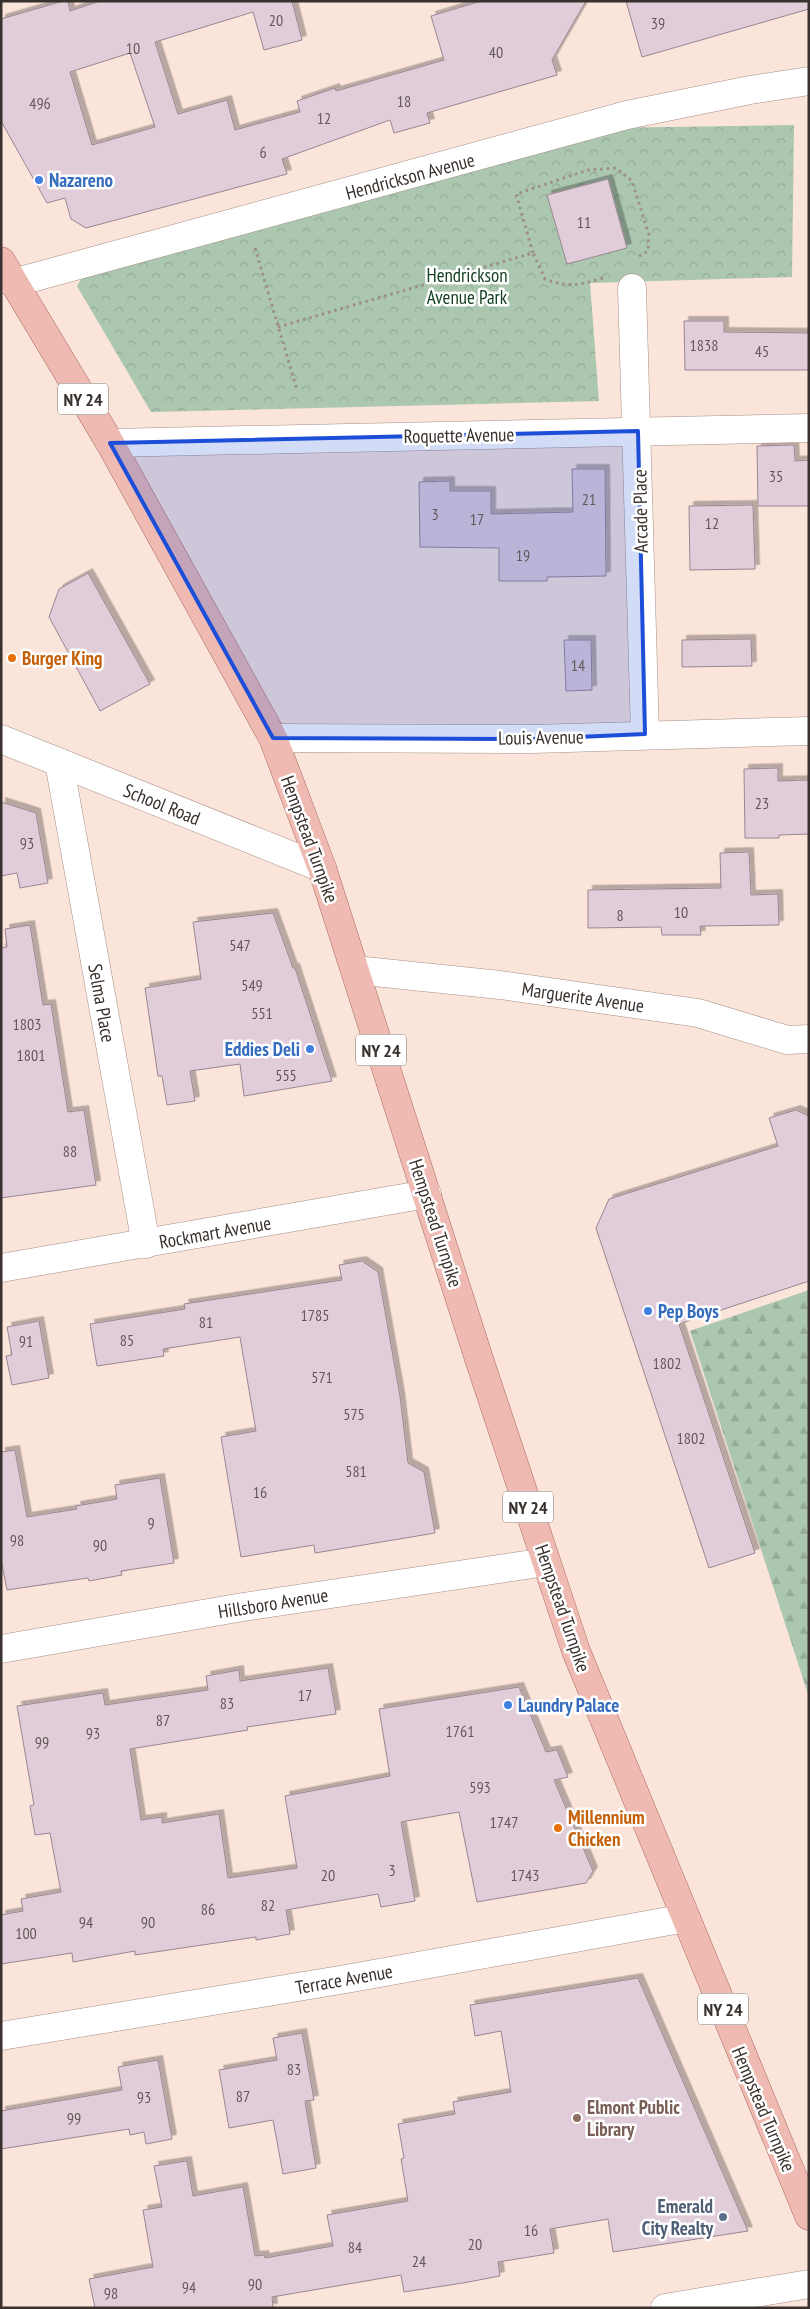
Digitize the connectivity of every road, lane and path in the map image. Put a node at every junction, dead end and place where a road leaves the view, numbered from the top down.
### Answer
1 (809, 81) edge
2 (247, 220) junction
3 (533, 253) junction
4 (632, 261) dead end
5 (7, 272) edge
6 (620, 282) joint
7 (278, 327) junction
8 (297, 390) dead end
9 (809, 428) edge
10 (638, 431) junction
11 (110, 443) junction
12 (809, 730) edge
13 (645, 734) junction
14 (272, 738) junction
15 (1, 739) edge
16 (59, 762) junction
17 (322, 868) junction
18 (355, 970) junction
19 (802, 1043) edge
20 (428, 1194) junction
21 (146, 1244) junction
22 (1, 1268) edge
23 (546, 1562) junction
24 (1, 1649) edge
25 (686, 1918) junction
26 (1, 2036) edge
27 (809, 2216) edge
28 (809, 2284) edge
29 (665, 2308) edge

1 - 2 street, Hendrickson Avenue
2 - 5 street, Hendrickson Avenue
2 - 7 path
3 - 4 path
3 - 6 path
3 - 7 path
5 - 11 main road, Hempstead Turnpike / NY 24
6 - 10 street, Arcade Place
7 - 8 path
9 - 10 street, Roquette Avenue
10 - 11 street, Roquette Avenue
10 - 13 street, Arcade Place
11 - 14 main road, Hempstead Turnpike / NY 24
12 - 13 street, Louis Avenue
13 - 14 street, Louis Avenue
14 - 17 main road, Hempstead Turnpike / NY 24
15 - 16 street, School Road
16 - 17 street, School Road
16 - 21 street, Selma Place
17 - 18 main road, Hempstead Turnpike / NY 24
18 - 19 street, Marguerite Avenue
18 - 20 main road, Hempstead Turnpike / NY 24
20 - 21 street, Rockmart Avenue
20 - 23 main road, Hempstead Turnpike / NY 24
21 - 22 street, Rockmart Avenue
23 - 24 street, Hillsboro Avenue
23 - 25 main road, Hempstead Turnpike / NY 24
25 - 26 street, Terrace Avenue
25 - 27 main road, Hempstead Turnpike / NY 24
28 - 29 street

